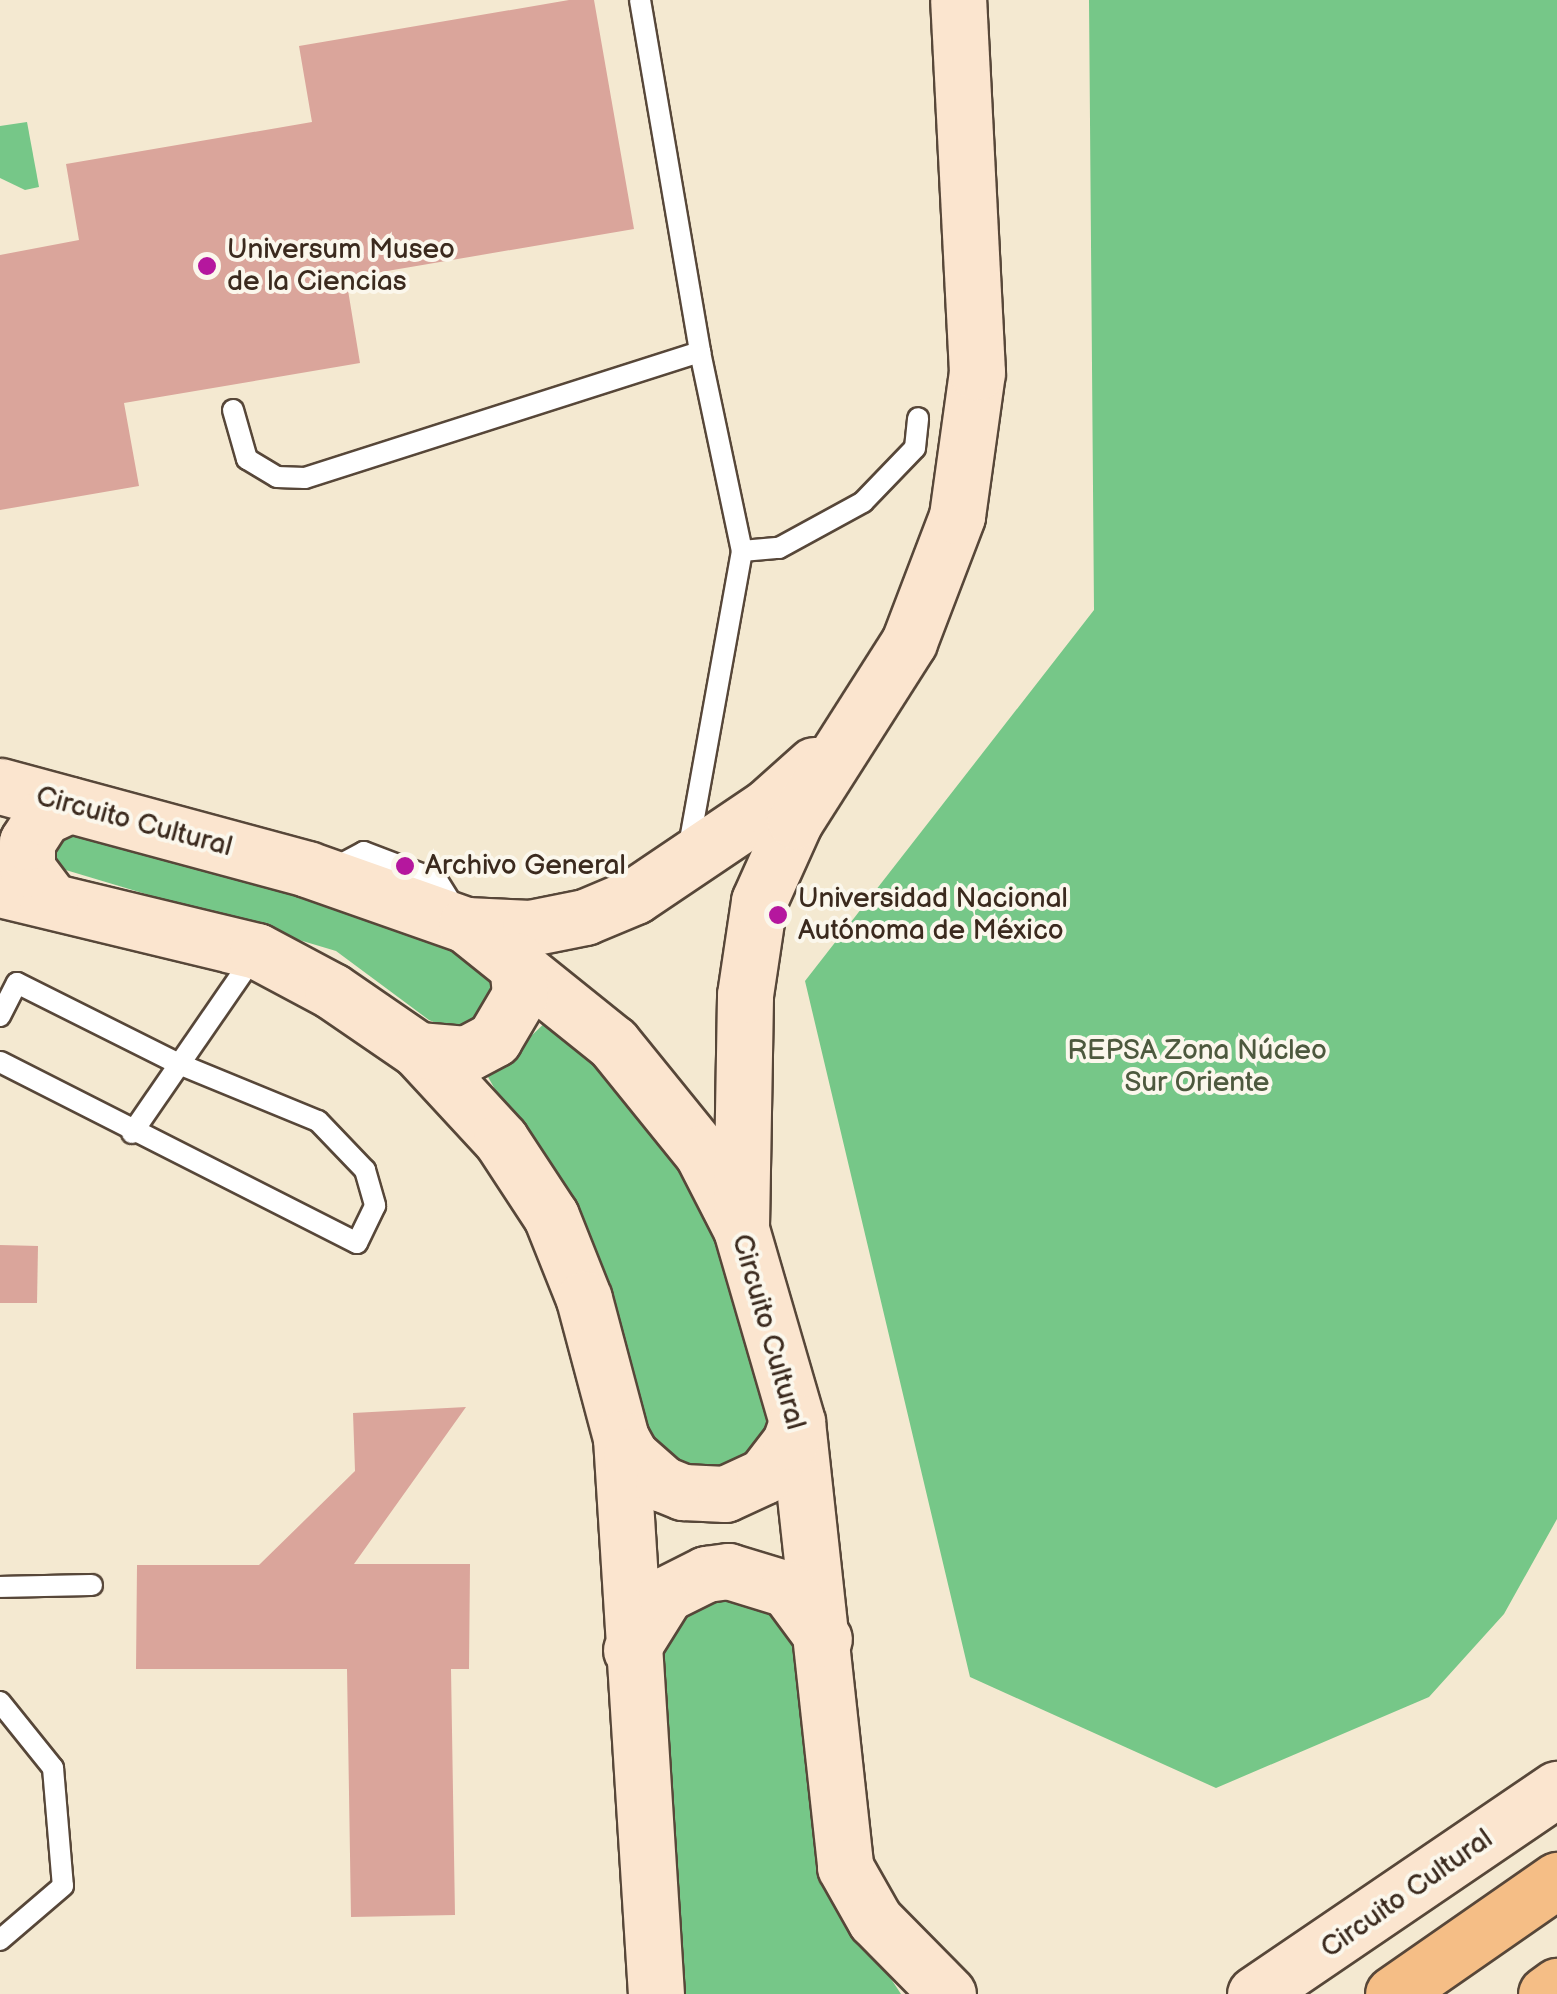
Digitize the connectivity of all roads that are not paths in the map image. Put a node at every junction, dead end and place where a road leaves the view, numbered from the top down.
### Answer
1 (640, 0) edge
2 (958, 0) edge
3 (700, 352) junction
4 (234, 410) dead end
5 (918, 418) dead end
6 (742, 551) junction
7 (843, 740) junction
8 (0, 786) edge
9 (70, 804) junction
10 (686, 862) junction
11 (25, 894) edge
12 (466, 925) junction
13 (257, 951) junction
14 (517, 960) junction
15 (0, 1016) edge
16 (418, 1050) junction
17 (0, 1062) edge
18 (179, 1064) junction
19 (132, 1133) junction
20 (741, 1229) junction
21 (796, 1422) junction
22 (621, 1438) junction
23 (92, 1585) dead end
24 (0, 1587) edge
25 (824, 1639) junction
26 (631, 1650) junction
27 (0, 1702) edge
28 (1557, 1790) edge
29 (1557, 1880) edge
30 (0, 1940) edge
31 (1557, 1986) edge
32 (942, 1993) edge
33 (656, 1994) edge
34 (1255, 1994) edge
35 (1392, 1994) edge
36 (1546, 1994) edge

1 - 3 lane
2 - 7 street
3 - 4 lane
3 - 6 lane
5 - 6 lane
6 - 10 lane
7 - 10 street
7 - 20 street
8 - 9 street, Circuito Cultural
9 - 11 street
9 - 12 street, Circuito Cultural
10 - 12 street
11 - 13 street
12 - 14 street, Circuito Cultural
13 - 16 street
13 - 18 lane
14 - 16 street
14 - 20 street, Circuito Cultural
15 - 18 lane
16 - 22 street
17 - 19 lane
18 - 19 lane
18 - 19 lane
20 - 21 street, Circuito Cultural
21 - 22 street
21 - 25 street, Circuito Cultural
22 - 26 street
23 - 24 lane
25 - 26 street
25 - 32 street, Circuito Cultural
26 - 33 street
27 - 30 lane
28 - 34 street, Circuito Cultural
29 - 35 main road
31 - 36 main road

